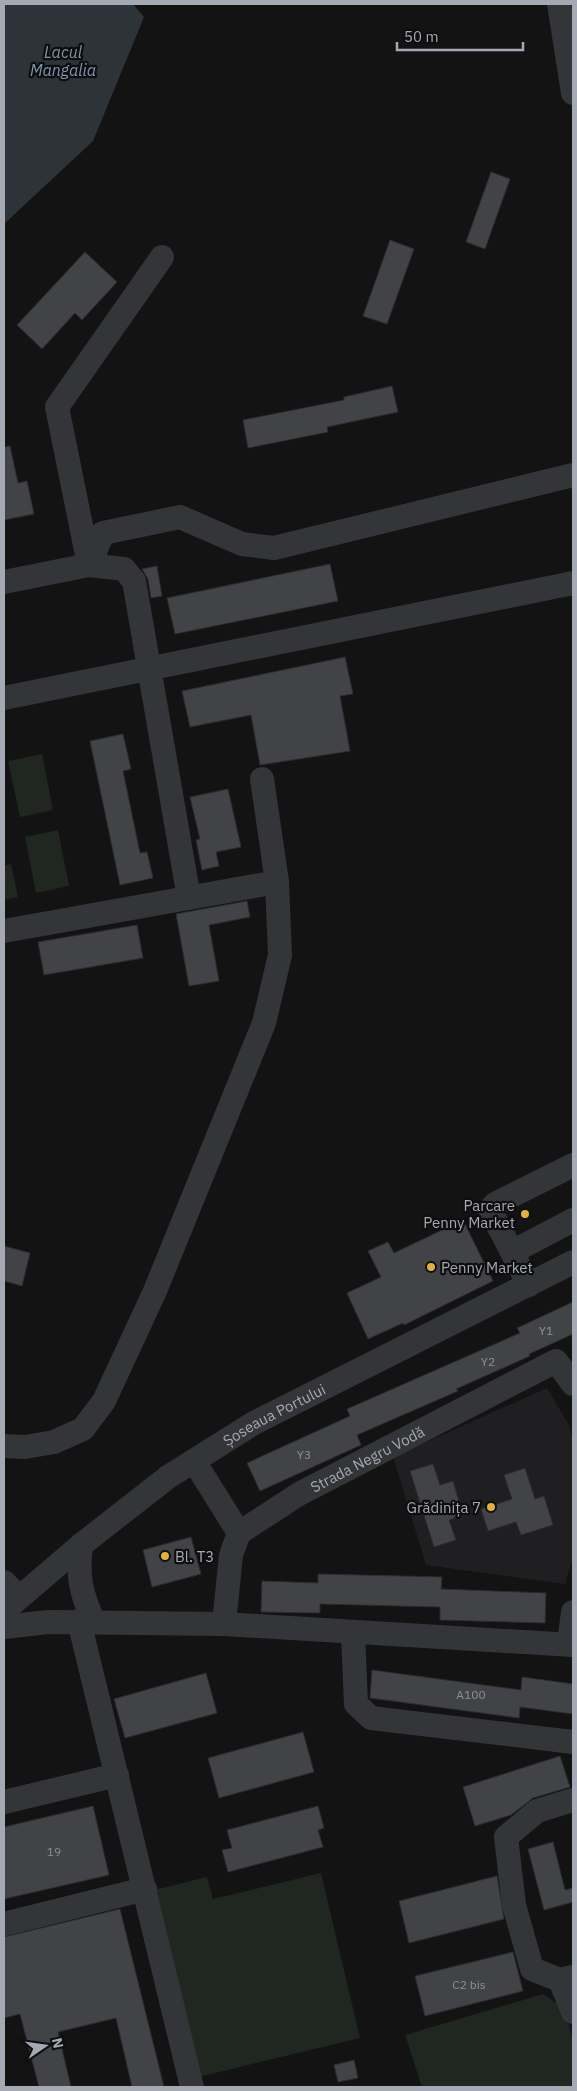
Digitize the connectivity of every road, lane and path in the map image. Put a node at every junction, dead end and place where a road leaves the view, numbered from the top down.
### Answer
1 (559, 4) edge
2 (573, 93) edge
3 (162, 257) dead end
4 (573, 475) edge
5 (89, 565) junction
6 (4, 582) edge
7 (573, 583) edge
8 (150, 668) junction
9 (4, 698) edge
10 (262, 779) dead end
11 (277, 882) junction
12 (189, 898) junction
13 (4, 931) edge
14 (573, 1165) edge
15 (573, 1220) edge
16 (512, 1252) junction
17 (573, 1262) edge
18 (529, 1285) junction
19 (564, 1357) edge
20 (573, 1384) edge
21 (4, 1446) edge
22 (194, 1461) junction
23 (239, 1533) junction
24 (81, 1544) junction
25 (9, 1596) edge
26 (573, 1612) edge
27 (86, 1621) junction
28 (224, 1624) junction
29 (4, 1627) edge
30 (353, 1634) junction
31 (571, 1645) edge
32 (573, 1742) edge
33 (117, 1775) junction
34 (573, 1800) edge
35 (4, 1802) edge
36 (144, 1889) junction
37 (4, 1924) edge
38 (566, 1978) edge
39 (573, 2012) edge
40 (192, 2087) edge

1 - 2 street
3 - 5 street
4 - 5 street
5 - 6 street
5 - 8 street
7 - 8 street
8 - 9 street
8 - 12 street
10 - 11 street
11 - 12 street
11 - 21 street
12 - 13 street
14 - 16 street
15 - 16 street
16 - 18 street
17 - 18 street, Șoseaua Portului
18 - 22 street, Șoseaua Portului
19 - 20 street, Strada Negru Vodă
19 - 23 street, Strada Negru Vodă
22 - 23 street
22 - 24 street, Șoseaua Portului
23 - 28 street
24 - 25 street, Șoseaua Portului
24 - 27 street
26 - 31 street
27 - 28 street
27 - 29 street
27 - 33 street
28 - 30 street
30 - 31 street
30 - 32 street
33 - 35 street
33 - 36 street
34 - 38 street
36 - 37 street
36 - 40 street
38 - 39 street

